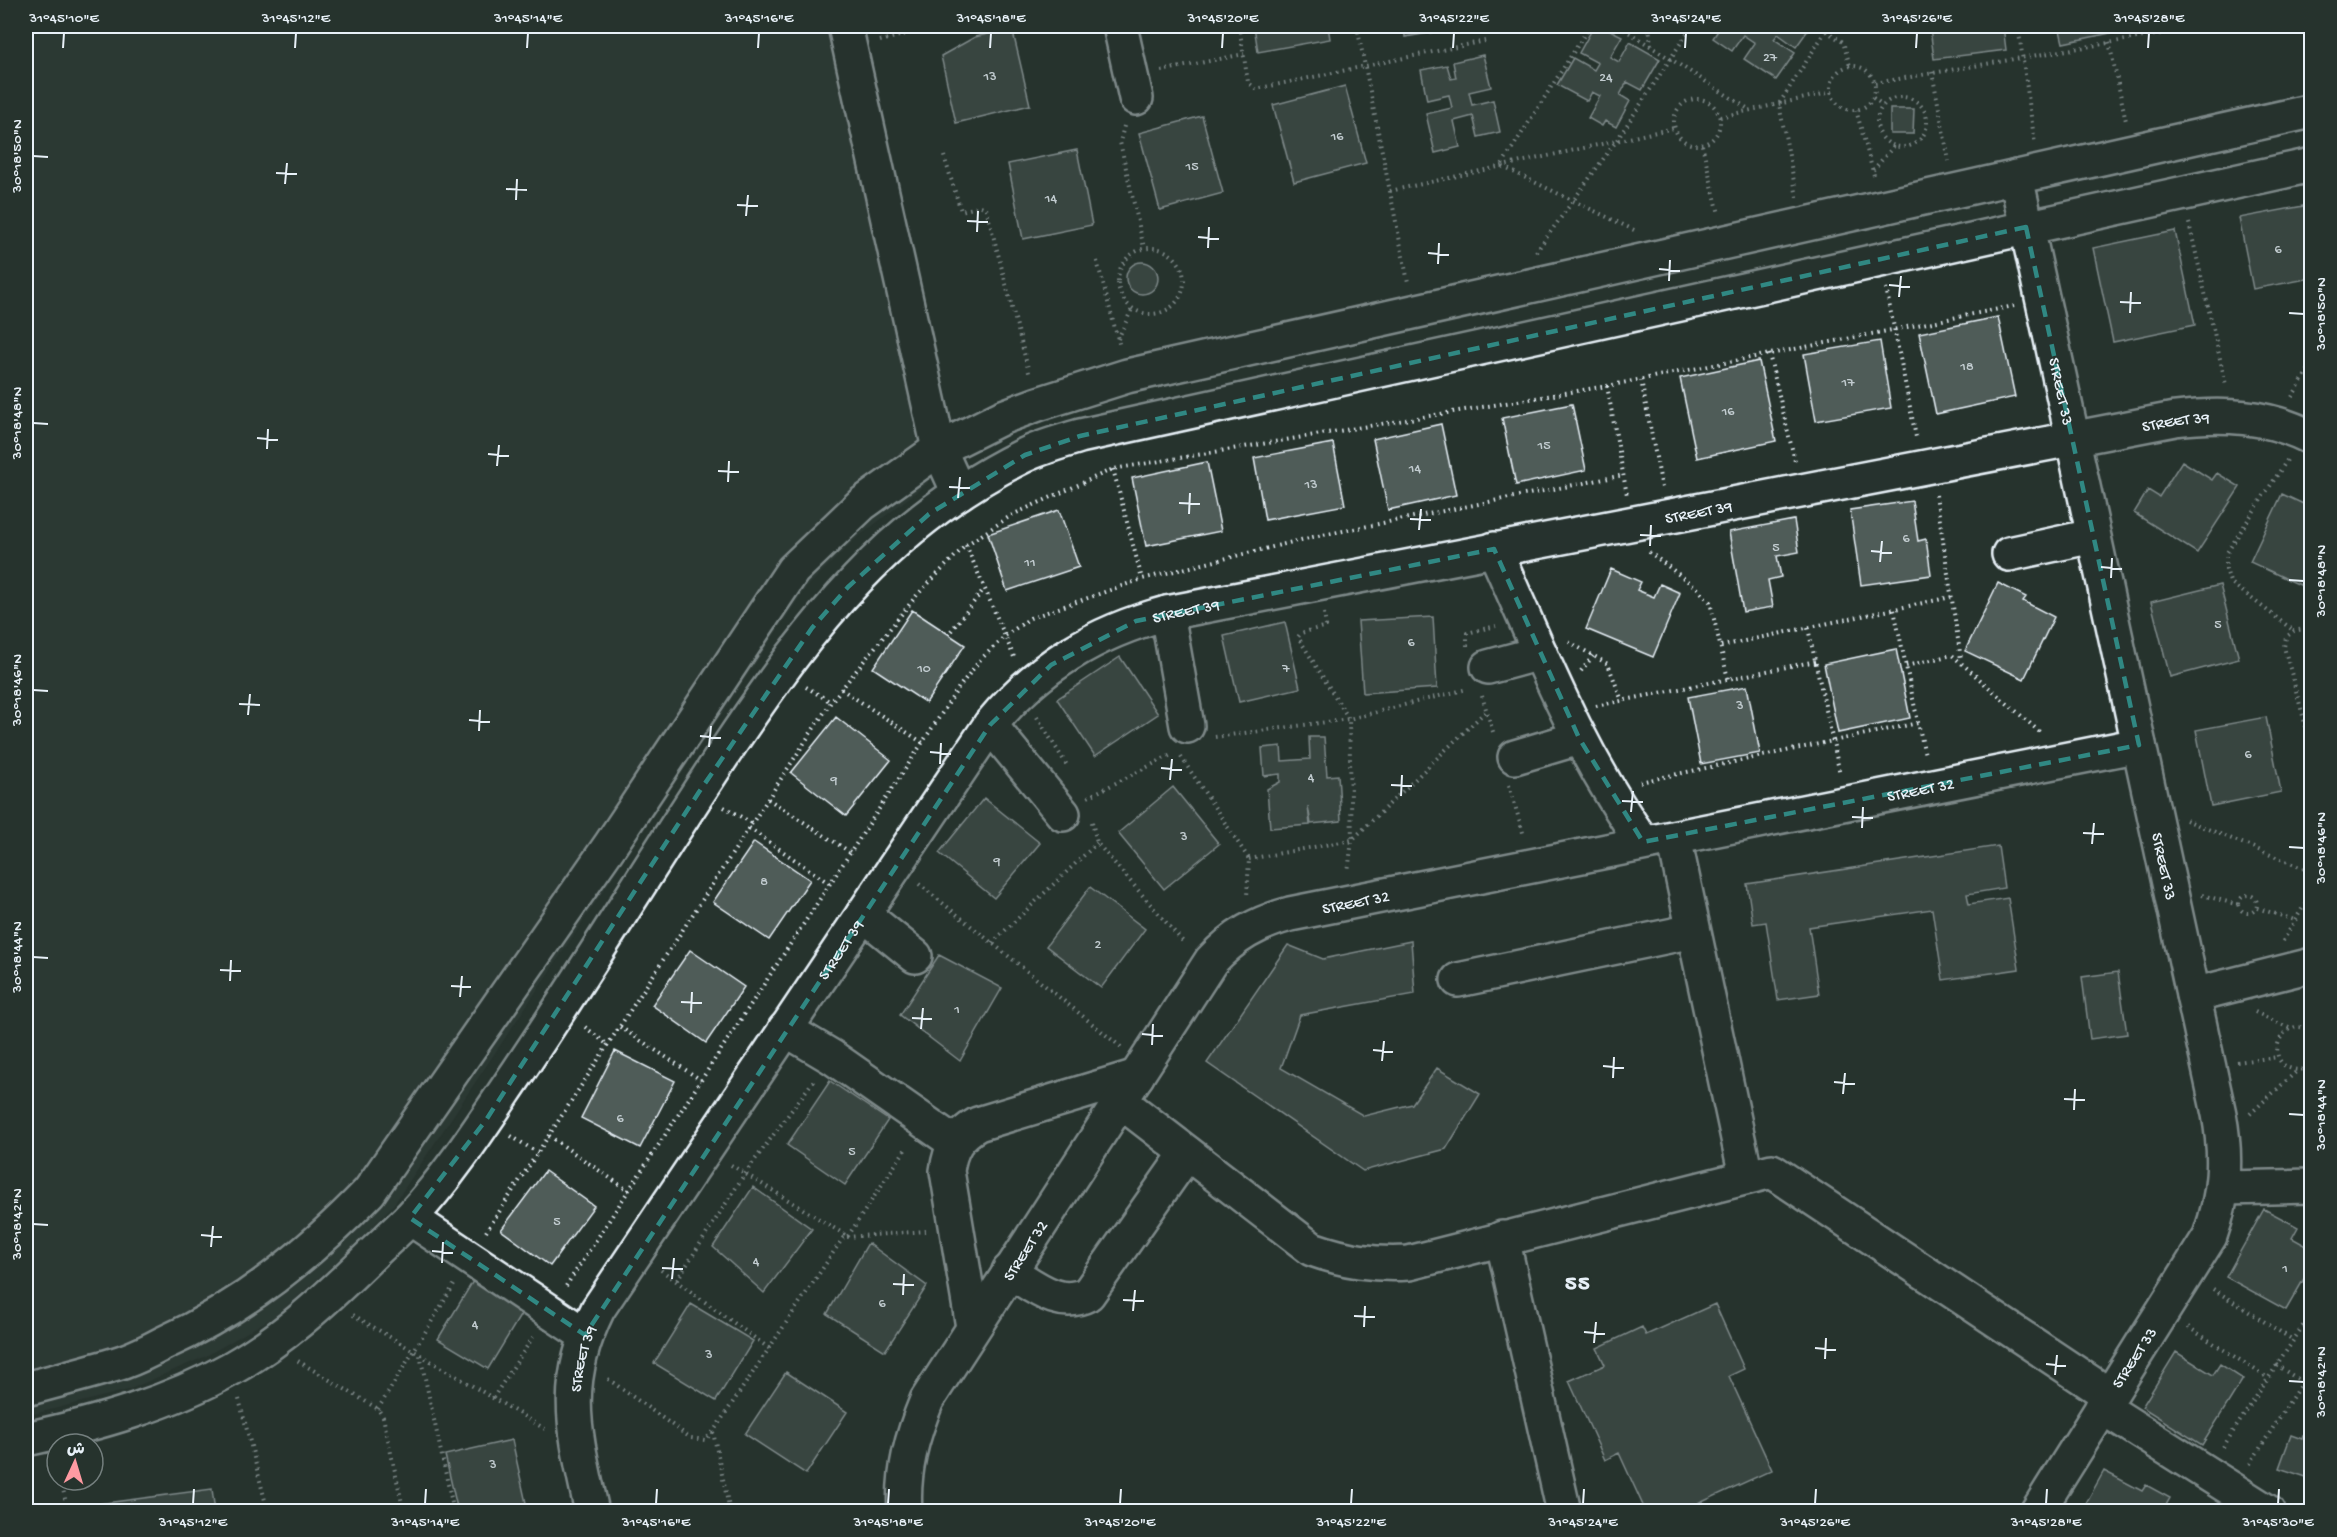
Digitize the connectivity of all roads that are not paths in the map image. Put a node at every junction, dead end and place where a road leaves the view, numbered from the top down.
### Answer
1 (1120, 26) edge
2 (848, 37) edge
3 (1134, 87) road end
4 (2312, 111) edge
5 (2312, 165) edge
6 (2028, 175) junction
7 (2026, 227) junction
8 (2297, 432) edge
9 (2072, 438) junction
10 (939, 449) junction
11 (959, 493) junction
12 (2093, 536) junction
13 (1494, 549) junction
14 (2009, 554) dead end
15 (1167, 613) junction
16 (1540, 653) junction
17 (1476, 673) road end
18 (990, 725) junction
19 (1573, 725) junction
20 (1199, 732) road end
21 (2139, 745) junction
22 (1506, 760) road end
23 (1082, 806) road end
24 (1658, 840) junction
25 (863, 914) junction
26 (1693, 931) junction
27 (915, 956) dead end
28 (2312, 965) edge
29 (1458, 980) dead end
30 (2193, 995) junction
31 (785, 1029) junction
32 (1133, 1080) junction
33 (955, 1143) junction
34 (1187, 1153) junction
35 (1746, 1176) junction
36 (2312, 1186) edge
37 (2224, 1188) junction
38 (410, 1218) junction
39 (1503, 1238) junction
40 (1009, 1271) junction
41 (973, 1327) junction
42 (581, 1346) junction
43 (26, 1389) edge
44 (2105, 1401) junction
45 (26, 1439) edge
46 (592, 1512) edge
47 (905, 1512) edge
48 (1564, 1512) edge
49 (2037, 1512) edge
50 (2268, 1512) edge

1 - 3 street
2 - 10 street
4 - 6 street
5 - 7 street
6 - 7 street, STREET 33
6 - 10 street
7 - 9 street, STREET 33
7 - 11 street
8 - 9 street, STREET 39
9 - 12 street, STREET 33
9 - 13 street, STREET 39
10 - 11 street
10 - 43 street
11 - 38 street
12 - 14 street
12 - 21 street, STREET 33
13 - 15 street, STREET 39
13 - 16 street
15 - 18 street, STREET 39
15 - 20 street
16 - 17 street
16 - 19 street
18 - 23 street
18 - 25 street, STREET 39
19 - 22 street
19 - 24 street
21 - 24 street, STREET 32
21 - 30 street, STREET 33
24 - 26 street
24 - 32 street, STREET 32
25 - 27 street
25 - 31 street, STREET 39
26 - 29 street
26 - 35 street
28 - 30 street
30 - 37 street, STREET 33
31 - 33 street
31 - 42 street, STREET 39
32 - 33 street
32 - 34 street
32 - 40 street, STREET 32
33 - 41 street
34 - 39 street
34 - 40 street
35 - 39 street
35 - 44 street
36 - 37 street
37 - 44 street, STREET 33
38 - 42 street
38 - 45 street
39 - 48 street
40 - 41 street, STREET 32
41 - 47 street, STREET 32
42 - 46 street, STREET 39
44 - 49 street, STREET 33
44 - 50 street

